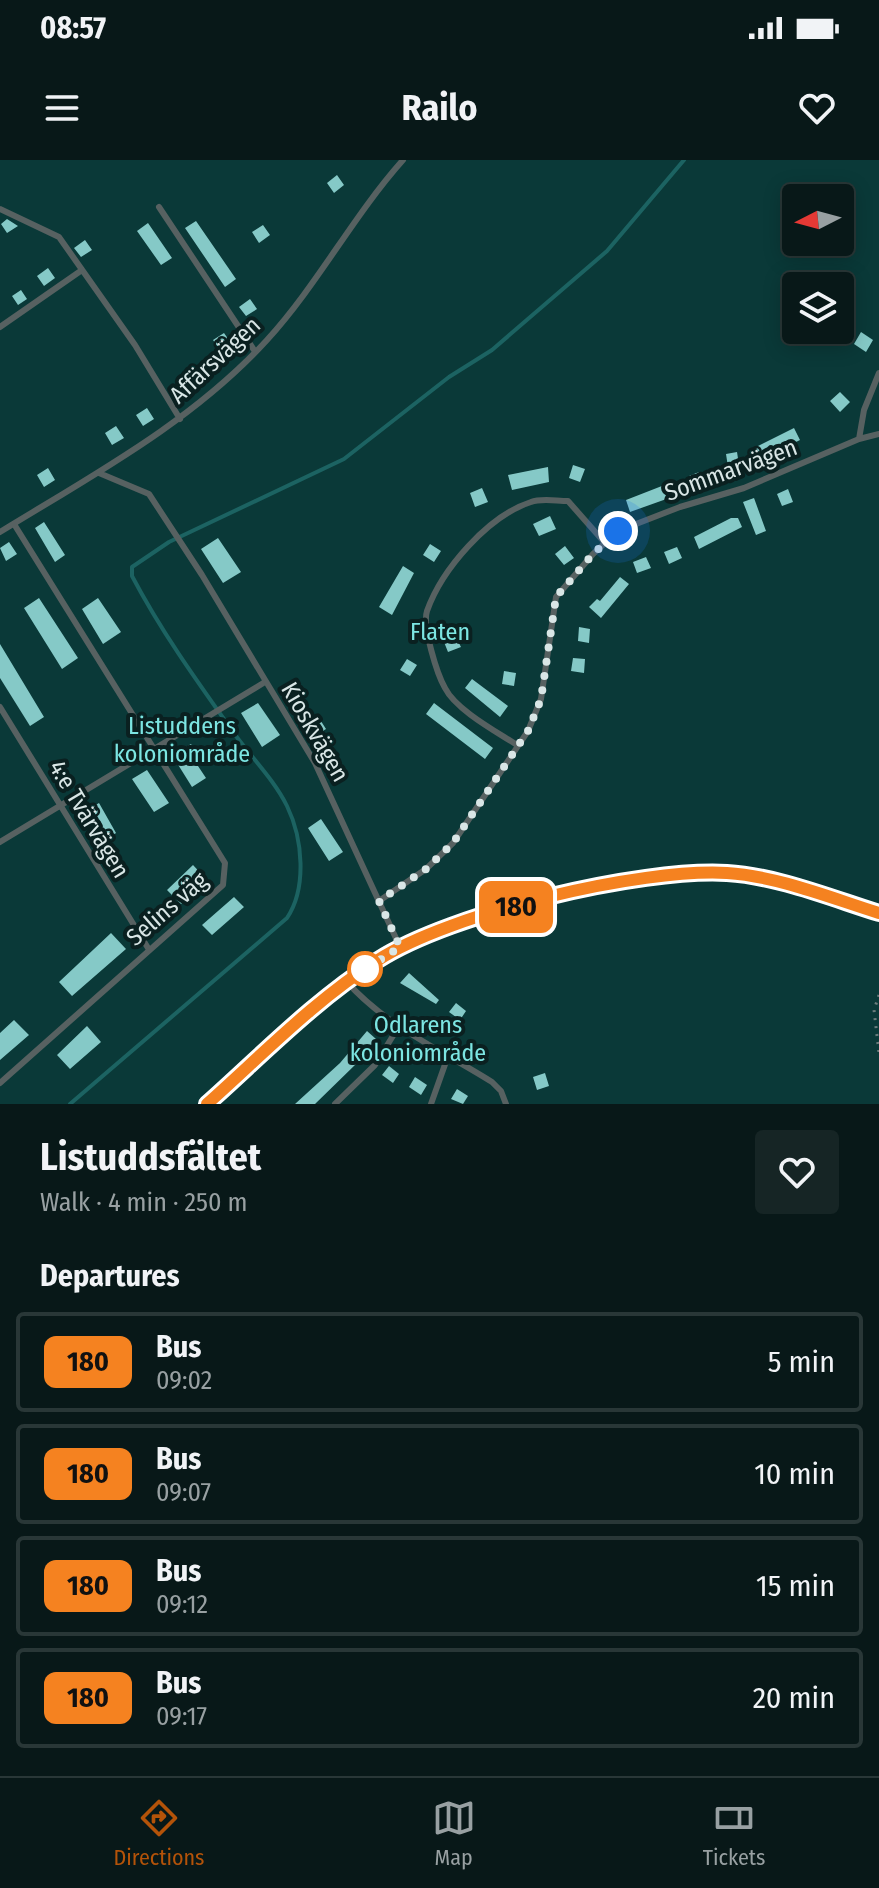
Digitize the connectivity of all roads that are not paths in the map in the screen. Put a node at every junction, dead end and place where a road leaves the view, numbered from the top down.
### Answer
1 (403, 160) edge
2 (159, 207) dead end
3 (0, 209) edge
4 (82, 270) junction
5 (0, 327) edge
6 (254, 350) junction
7 (879, 373) edge
8 (180, 419) junction
9 (879, 434) edge
10 (859, 439) junction
11 (99, 473) junction
12 (14, 524) junction
13 (0, 532) edge
14 (605, 543) junction
15 (265, 682) junction
16 (0, 707) edge
17 (517, 745) junction
18 (152, 750) junction
19 (61, 807) junction
20 (0, 842) edge
21 (379, 901) junction
22 (879, 913) edge
23 (400, 947) junction
24 (148, 948) junction
25 (347, 982) junction
26 (399, 1026) junction
27 (448, 1056) junction
28 (0, 1083) edge
29 (207, 1104) edge
30 (335, 1104) edge
31 (431, 1104) edge
32 (506, 1104) edge

1 - 6 lane, Affärsvägen
2 - 6 lane
3 - 4 lane
4 - 5 lane
4 - 8 lane
6 - 8 lane, Affärsvägen
7 - 10 lane
8 - 11 lane, Affärsvägen
9 - 10 lane, Sommarvägen
10 - 14 lane, Sommarvägen
11 - 12 lane, Affärsvägen
11 - 15 lane, Kioskvägen
12 - 13 lane, Affärsvägen
12 - 18 lane, Selins väg
14 - 17 lane, Sommarvägen
14 - 17 lane
15 - 18 lane
15 - 21 lane, Kioskvägen
16 - 19 lane, 4:e Tvärvägen
17 - 21 lane, Sommarvägen
18 - 19 lane
18 - 24 lane, Selins väg
19 - 20 lane
19 - 24 lane, 4:e Tvärvägen
21 - 23 lane, Kioskvägen
22 - 23 street
23 - 25 street
24 - 28 lane, Selins väg
25 - 26 lane
25 - 29 street
26 - 27 lane
26 - 30 lane
27 - 31 lane
27 - 32 lane

